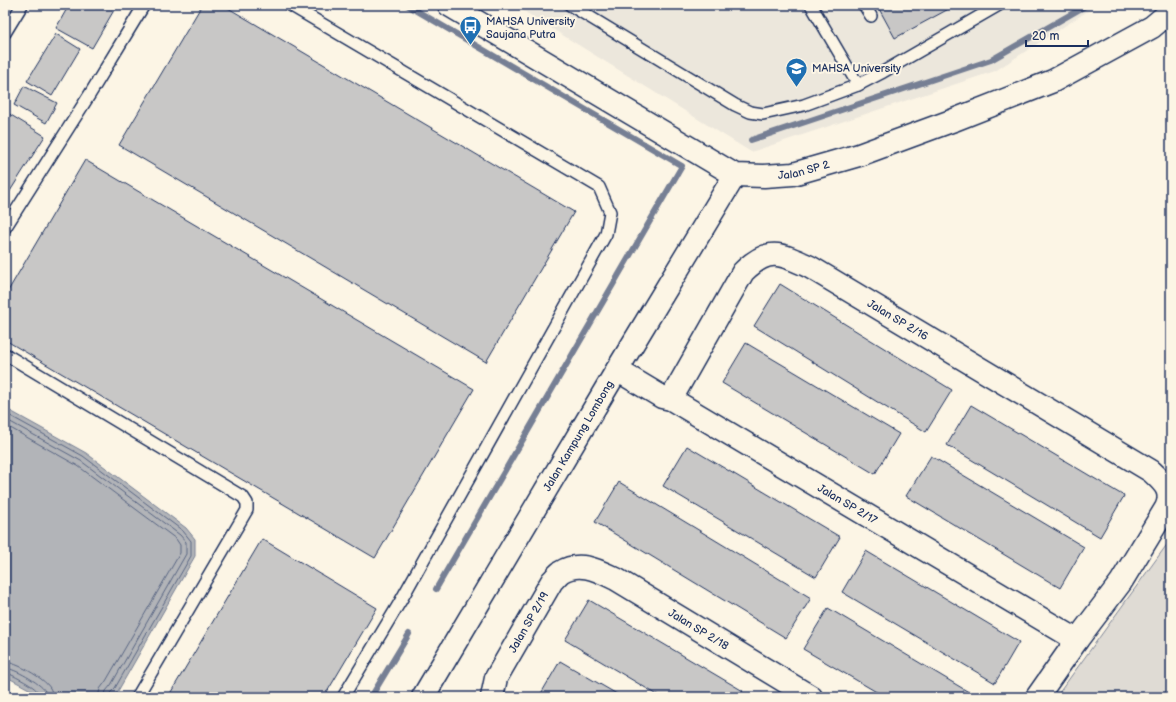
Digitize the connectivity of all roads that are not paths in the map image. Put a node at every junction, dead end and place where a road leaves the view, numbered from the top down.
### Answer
1 (22, 5) edge
2 (144, 5) edge
3 (290, 5) edge
4 (449, 5) edge
5 (570, 5) edge
6 (811, 5) edge
7 (864, 5) edge
8 (999, 5) edge
9 (1171, 11) edge
10 (871, 16) dead end
11 (5, 33) edge
12 (858, 85) junction
13 (735, 175) junction
14 (5, 228) edge
15 (5, 354) edge
16 (617, 370) junction
17 (672, 399) junction
18 (584, 566) joint
19 (1078, 640) junction
20 (137, 697) edge
21 (343, 697) edge
22 (423, 697) edge
23 (492, 697) edge
24 (811, 697) edge
25 (1037, 697) edge

1 - 11 lane
2 - 14 lane
3 - 21 lane
4 - 13 street, Jalan SP 2
5 - 12 lane
6 - 12 lane
7 - 10 lane
8 - 12 lane
9 - 13 street, Jalan SP 2
13 - 16 street, Jalan Kampung Lombong
15 - 20 lane
16 - 17 street, Jalan SP 2/17
16 - 22 street, Jalan Kampung Lombong
17 - 19 street, Jalan SP 2/17
17 - 19 street, Jalan SP 2/16
18 - 23 street, Jalan SP 2/19
18 - 24 street, Jalan SP 2/18
19 - 25 street

